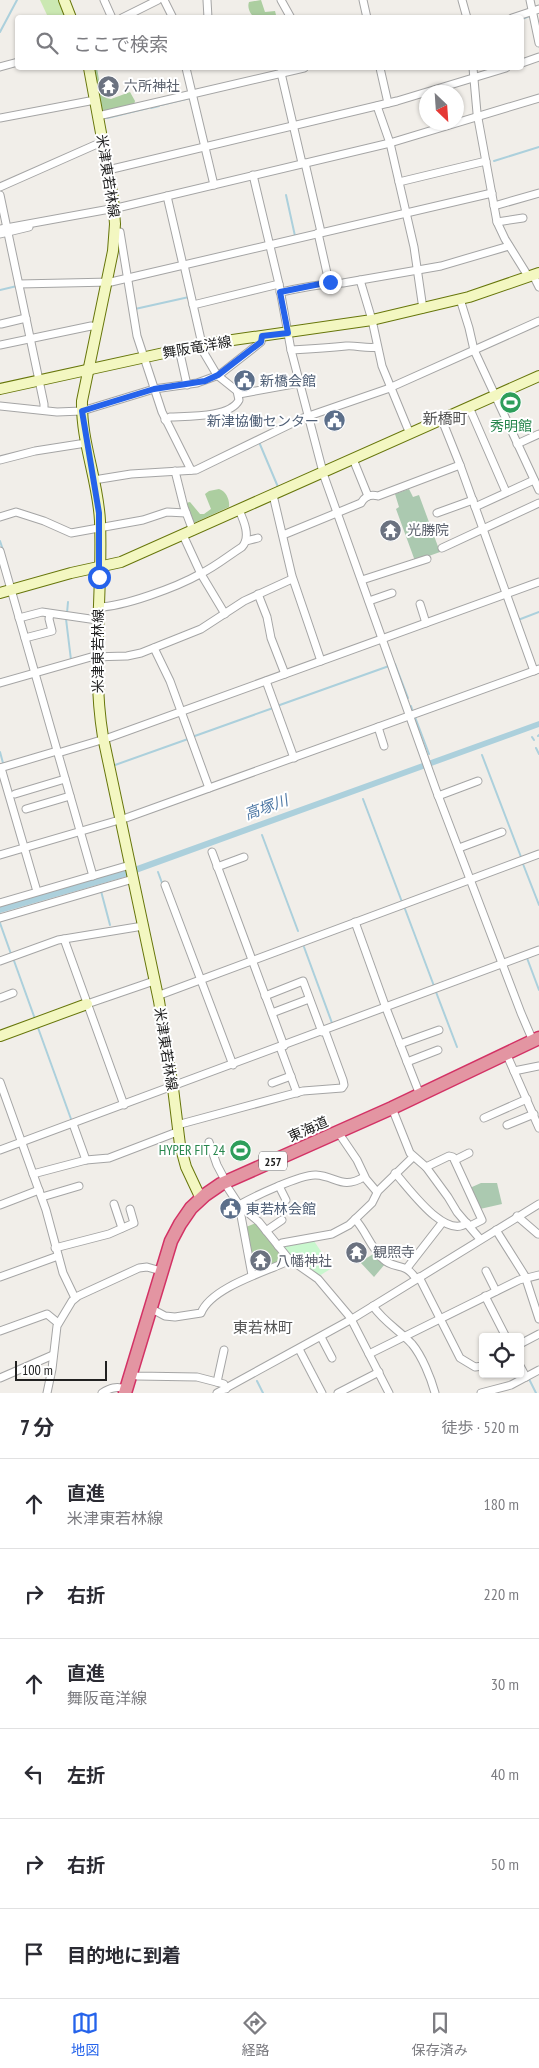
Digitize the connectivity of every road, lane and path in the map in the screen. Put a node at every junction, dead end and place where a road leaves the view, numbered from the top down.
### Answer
1 (64, 0) edge
2 (104, 0) edge
3 (158, 0) edge
4 (164, 0) edge
5 (207, 0) edge
6 (281, 0) edge
7 (363, 0) edge
8 (462, 0) edge
9 (530, 0) edge
10 (536, 10) edge
11 (70, 15) edge
12 (111, 15) edge
13 (128, 15) edge
14 (171, 15) edge
15 (208, 15) edge
16 (289, 15) edge
17 (366, 15) edge
18 (466, 15) edge
19 (521, 15) edge
20 (539, 43) edge
21 (539, 57) edge
22 (524, 62) edge
23 (15, 63) edge
24 (0, 67) edge
25 (89, 70) edge
26 (186, 70) edge
27 (295, 70) edge
28 (380, 70) edge
29 (473, 70) edge
30 (499, 70) edge
31 (281, 73) junction
32 (474, 77) junction
33 (192, 94) junction
34 (539, 98) edge
35 (95, 100) junction
36 (388, 103) junction
37 (376, 106) junction
38 (98, 116) junction
39 (478, 117) junction
40 (0, 118) edge
41 (293, 126) junction
42 (390, 142) junction
43 (103, 143) junction
44 (205, 147) junction
45 (486, 161) junction
46 (304, 163) junction
47 (108, 170) junction
48 (253, 175) junction
49 (399, 182) junction
50 (214, 184) junction
51 (0, 187) edge
52 (492, 192) junction
53 (539, 193) edge
54 (0, 195) edge
55 (167, 196) junction
56 (494, 206) junction
57 (114, 207) junction
58 (406, 212) junction
59 (523, 218) dead end
60 (497, 222) junction
61 (5, 230) edge
62 (115, 232) junction
63 (320, 233) junction
64 (0, 234) edge
65 (269, 245) junction
66 (509, 246) junction
67 (184, 265) junction
68 (417, 270) junction
69 (533, 275) edge
70 (127, 278) junction
71 (360, 280) junction
72 (106, 282) junction
73 (330, 282) junction
74 (19, 284) junction
75 (278, 284) junction
76 (539, 287) edge
77 (280, 292) junction
78 (460, 299) junction
79 (193, 304) junction
80 (423, 309) junction
81 (26, 318) junction
82 (372, 320) junction
83 (539, 321) edge
84 (1, 324) edge
85 (97, 327) junction
86 (288, 333) junction
87 (262, 336) junction
88 (31, 339) junction
89 (202, 344) junction
90 (0, 345) edge
91 (377, 347) junction
92 (179, 349) junction
93 (290, 350) junction
94 (474, 350) junction
95 (143, 357) junction
96 (88, 369) junction
97 (217, 375) junction
98 (539, 376) edge
99 (39, 380) junction
100 (299, 383) junction
101 (187, 384) junction
102 (390, 388) junction
103 (0, 389) edge
104 (154, 389) junction
105 (239, 394) junction
106 (494, 396) junction
107 (0, 406) edge
108 (469, 407) junction
109 (44, 410) junction
110 (82, 411) junction
111 (307, 417) junction
112 (165, 420) junction
113 (442, 420) junction
114 (410, 434) junction
115 (539, 434) edge
116 (86, 443) junction
117 (517, 444) junction
118 (353, 459) junction
119 (0, 460) edge
120 (460, 465) junction
121 (191, 470) junction
122 (175, 472) junction
123 (323, 472) junction
124 (94, 480) junction
125 (534, 480) junction
126 (539, 490) edge
127 (506, 492) junction
128 (273, 495) junction
129 (368, 496) junction
130 (474, 503) junction
131 (539, 503) edge
132 (239, 510) junction
133 (186, 513) junction
134 (337, 513) junction
135 (437, 513) dead end
136 (0, 517) edge
137 (100, 529) junction
138 (483, 529) junction
139 (188, 533) junction
140 (283, 535) junction
141 (258, 538) dead end
142 (246, 541) junction
143 (442, 548) dead end
144 (0, 551) edge
145 (427, 559) dead end
146 (99, 568) junction
147 (201, 574) junction
148 (292, 579) junction
149 (362, 580) junction
150 (539, 582) edge
151 (11, 590) junction
152 (0, 593) edge
153 (392, 593) dead end
154 (258, 594) junction
155 (506, 594) junction
156 (369, 601) junction
157 (420, 604) dead end
158 (98, 607) junction
159 (50, 614) junction
160 (225, 614) junction
161 (19, 618) junction
162 (97, 620) junction
163 (426, 623) junction
164 (25, 638) junction
165 (383, 639) junction
166 (154, 648) junction
167 (96, 657) junction
168 (321, 661) junction
169 (537, 670) edge
170 (35, 673) junction
171 (285, 674) junction
172 (266, 681) junction
173 (0, 683) edge
174 (181, 712) junction
175 (410, 716) junction
176 (378, 727) junction
177 (104, 739) junction
178 (384, 746) dead end
179 (57, 752) junction
180 (294, 758) junction
181 (1, 768) edge
182 (65, 779) junction
183 (478, 781) dead end
184 (209, 788) junction
185 (15, 794) dead end
186 (70, 796) junction
187 (438, 796) junction
188 (26, 809) dead end
189 (120, 820) junction
190 (80, 832) junction
191 (502, 832) dead end
192 (24, 848) junction
193 (459, 848) junction
194 (212, 852) dead end
195 (539, 854) edge
196 (0, 855) edge
197 (244, 857) dead end
198 (217, 867) junction
199 (131, 872) junction
200 (93, 876) junction
201 (471, 880) junction
202 (165, 885) dead end
203 (36, 888) dead end
204 (0, 903) edge
205 (0, 918) edge
206 (355, 922) junction
207 (143, 926) junction
208 (64, 939) junction
209 (539, 950) edge
210 (0, 961) edge
211 (252, 961) junction
212 (502, 964) junction
213 (154, 980) junction
214 (201, 980) junction
215 (13, 993) dead end
216 (157, 996) junction
217 (265, 996) junction
218 (0, 998) edge
219 (309, 999) junction
220 (87, 1004) junction
221 (386, 1008) junction
222 (272, 1013) junction
223 (439, 1030) dead end
224 (323, 1031) junction
225 (0, 1036) edge
226 (536, 1039) edge
227 (400, 1044) junction
228 (282, 1047) junction
229 (438, 1050) dead end
230 (506, 1053) junction
231 (407, 1062) junction
232 (232, 1065) junction
233 (539, 1066) edge
234 (514, 1071) junction
235 (291, 1076) junction
236 (0, 1082) edge
237 (272, 1083) dead end
238 (173, 1088) junction
239 (297, 1093) junction
240 (420, 1096) junction
241 (527, 1099) junction
242 (124, 1105) junction
243 (392, 1108) junction
244 (534, 1114) junction
245 (484, 1118) dead end
246 (73, 1124) junction
247 (507, 1125) dead end
248 (539, 1128) edge
249 (177, 1129) junction
250 (338, 1132) junction
251 (22, 1142) junction
252 (209, 1142) dead end
253 (0, 1150) edge
254 (469, 1153) dead end
255 (413, 1156) junction
256 (86, 1160) junction
257 (454, 1160) junction
258 (426, 1167) junction
259 (395, 1173) junction
260 (33, 1174) junction
261 (364, 1177) junction
262 (225, 1182) junction
263 (79, 1186) dead end
264 (279, 1186) junction
265 (377, 1192) junction
266 (40, 1194) junction
267 (201, 1198) junction
268 (286, 1200) dead end
269 (114, 1204) dead end
270 (539, 1204) edge
271 (0, 1205) edge
272 (239, 1205) junction
273 (130, 1208) dead end
274 (517, 1216) junction
275 (355, 1219) junction
276 (282, 1220) dead end
277 (442, 1223) junction
278 (469, 1225) junction
279 (122, 1228) junction
280 (496, 1230) junction
281 (266, 1231) junction
282 (538, 1234) edge
283 (480, 1239) junction
284 (278, 1246) junction
285 (56, 1252) junction
286 (289, 1259) junction
287 (406, 1268) junction
288 (161, 1271) junction
289 (486, 1271) dead end
290 (539, 1275) edge
291 (252, 1276) junction
292 (0, 1277) edge
293 (418, 1278) junction
294 (525, 1278) junction
295 (496, 1291) junction
296 (485, 1296) junction
297 (75, 1298) junction
298 (373, 1306) junction
299 (150, 1308) junction
300 (352, 1319) junction
301 (440, 1319) junction
302 (539, 1319) edge
303 (58, 1323) junction
304 (0, 1331) edge
305 (504, 1333) edge
306 (539, 1334) edge
307 (321, 1336) junction
308 (403, 1337) junction
309 (524, 1342) edge
310 (299, 1349) junction
311 (224, 1350) dead end
312 (369, 1354) junction
313 (53, 1355) junction
314 (332, 1358) dead end
315 (479, 1367) edge
316 (539, 1370) edge
317 (379, 1372) junction
318 (524, 1373) edge
319 (130, 1374) junction
320 (526, 1377) junction
321 (0, 1378) edge
322 (511, 1378) edge
323 (217, 1382) junction
324 (512, 1384) junction
325 (226, 1389) junction
326 (125, 1391) edge
327 (46, 1393) edge
328 (102, 1393) edge
329 (217, 1393) edge
330 (322, 1393) edge
331 (338, 1393) edge
332 (389, 1393) edge
333 (436, 1393) edge
334 (481, 1393) edge
335 (514, 1393) edge

1 - 11 main road
2 - 12 street
3 - 13 street
4 - 14 street
5 - 15 street
6 - 16 street
7 - 17 street
8 - 18 street
9 - 10 street
10 - 19 street
10 - 20 street
21 - 22 street
23 - 24 street
25 - 35 main road, 米津東若林線
26 - 33 street
27 - 31 street
28 - 36 street
29 - 32 street
30 - 32 street
31 - 33 street
31 - 41 street
32 - 36 street
32 - 39 street
33 - 38 street
33 - 44 street
34 - 39 street
35 - 38 main road, 米津東若林線
35 - 40 street
36 - 37 street
37 - 41 street
37 - 42 street
38 - 43 main road, 米津東若林線
39 - 42 street
39 - 45 street
41 - 44 street
41 - 46 street
42 - 46 street
42 - 49 street
43 - 47 main road, 米津東若林線
43 - 51 street
44 - 47 street
44 - 50 street
45 - 49 street
45 - 52 street
46 - 48 street
46 - 63 street
47 - 57 main road, 米津東若林線
48 - 50 street
48 - 65 street
49 - 58 street
50 - 55 street
52 - 56 street
52 - 58 street
53 - 56 street
54 - 61 street
55 - 57 street
55 - 67 street
56 - 60 street
57 - 61 street
57 - 62 main road, 米津東若林線
58 - 63 street
58 - 68 street
59 - 60 street
60 - 66 street
61 - 64 street
61 - 74 street
62 - 70 street
62 - 72 main road, 米津東若林線
63 - 65 street
63 - 73 street
65 - 67 street
65 - 75 street
66 - 68 street
66 - 69 street
67 - 70 street
67 - 79 street
68 - 71 street
68 - 80 street
69 - 76 street
69 - 78 main road, 舞阪竜洋線
70 - 72 street
70 - 95 street
71 - 73 street
71 - 82 street
72 - 74 street
72 - 85 main road, 米津東若林線
73 - 77 street
74 - 81 street
75 - 77 street
75 - 79 street
77 - 86 street
78 - 80 main road, 舞阪竜洋線
78 - 94 street
79 - 89 street
80 - 82 main road, 舞阪竜洋線
81 - 84 street
81 - 88 street
82 - 86 main road, 舞阪竜洋線
82 - 91 street
83 - 94 street
85 - 88 street
85 - 96 main road, 米津東若林線
86 - 87 main road, 舞阪竜洋線
86 - 93 street
87 - 89 main road, 舞阪竜洋線
87 - 97 street
88 - 90 street
88 - 99 street
89 - 92 main road, 舞阪竜洋線
89 - 97 street
91 - 93 street
91 - 102 street
92 - 95 main road, 舞阪竜洋線
92 - 101 street
93 - 100 street
94 - 102 street
94 - 106 street
95 - 96 main road, 舞阪竜洋線
95 - 104 street
96 - 99 main road, 舞阪竜洋線
96 - 110 main road, 米津東若林線
97 - 101 street
97 - 105 street
98 - 106 main road
99 - 103 main road, 舞阪竜洋線
99 - 109 street
100 - 105 street
100 - 111 street
101 - 104 street
102 - 111 street
102 - 114 street
104 - 110 street
104 - 112 street
105 - 112 street
106 - 108 main road
106 - 117 street
107 - 109 street
108 - 113 main road
108 - 127 street
109 - 110 street
110 - 116 main road, 米津東若林線
111 - 121 street
111 - 123 street
112 - 121 street
113 - 114 main road
113 - 120 street
114 - 118 main road
115 - 117 street
116 - 119 street
116 - 124 main road, 米津東若林線
117 - 125 street
118 - 123 main road
118 - 129 street
120 - 129 street
120 - 130 street
121 - 122 street
122 - 124 street
122 - 133 street
123 - 128 main road
123 - 134 street
124 - 137 main road, 米津東若林線
125 - 126 street
125 - 127 street
127 - 130 street
128 - 132 main road
128 - 140 street
129 - 134 street
130 - 135 street
130 - 138 street
131 - 138 street
132 - 139 main road
132 - 142 street
133 - 137 street
133 - 139 street
134 - 140 street
134 - 149 street
136 - 137 street
137 - 146 main road, 米津東若林線
138 - 143 street
138 - 155 street
139 - 146 main road
139 - 147 street
140 - 148 street
141 - 142 street
142 - 147 street
144 - 151 street
145 - 149 street
146 - 151 main road
146 - 158 main road, 米津東若林線
147 - 158 street
147 - 160 street
148 - 154 street
148 - 168 street
149 - 156 street
150 - 155 street
151 - 152 main road
151 - 161 street
153 - 156 street
154 - 160 street
154 - 171 street
155 - 163 street
155 - 169 street
156 - 165 street
157 - 163 street
158 - 162 main road, 米津東若林線
159 - 161 street
159 - 162 street
159 - 164 street
160 - 166 street
161 - 164 street
162 - 167 main road, 米津東若林線
163 - 165 street
164 - 170 street
165 - 168 street
165 - 175 street
166 - 167 street
166 - 174 street
167 - 170 street
167 - 177 main road, 米津東若林線
168 - 171 street
169 - 175 street
170 - 173 street
170 - 179 street
171 - 172 street
172 - 174 street
172 - 180 street
174 - 177 street
174 - 184 street
175 - 176 street
175 - 187 street
176 - 178 street
176 - 180 street
177 - 179 street
177 - 189 main road, 米津東若林線
179 - 181 street
179 - 182 street
180 - 184 street
181 - 192 street
182 - 185 street
182 - 186 street
183 - 187 street
184 - 189 street
186 - 188 street
186 - 190 street
187 - 193 street
189 - 190 street
189 - 199 main road, 米津東若林線
190 - 192 street
190 - 200 street
191 - 193 street
192 - 196 street
192 - 203 street
193 - 201 street
194 - 198 street
195 - 201 street
197 - 198 street
198 - 211 street
199 - 200 street
199 - 205 street
199 - 207 main road, 米津東若林線
200 - 204 street
201 - 206 street
201 - 212 street
202 - 214 street
206 - 211 street
206 - 221 street
207 - 208 street
207 - 213 main road, 米津東若林線
208 - 210 street
208 - 220 street
209 - 212 street
211 - 214 street
211 - 217 street
212 - 221 street
212 - 226 street
213 - 216 main road, 米津東若林線
213 - 220 street
214 - 216 street
214 - 232 street
215 - 218 street
216 - 238 main road, 米津東若林線
217 - 219 street
217 - 222 street
219 - 222 street
219 - 224 street
220 - 225 main road
220 - 242 street
221 - 224 street
221 - 227 street
222 - 228 street
223 - 227 street
224 - 228 street
224 - 239 street
226 - 230 highway, 東海道 / 257
227 - 231 street
228 - 232 street
228 - 235 street
229 - 231 street
230 - 234 street
230 - 240 highway, 東海道 / 257
231 - 240 street
232 - 238 street
233 - 234 street
234 - 241 street
235 - 237 street
235 - 239 street
236 - 251 street
238 - 242 street
238 - 249 main road, 米津東若林線
239 - 249 street
240 - 243 highway, 東海道 / 257
241 - 244 street
241 - 245 street
242 - 246 street
243 - 250 highway, 東海道 / 257
243 - 255 street
244 - 247 street
244 - 248 street
246 - 251 street
246 - 256 street
249 - 256 street
249 - 267 main road, 米津東若林線
250 - 261 street
250 - 262 highway, 東海道 / 257
251 - 253 street
251 - 260 street
252 - 262 street
254 - 257 street
255 - 258 street
255 - 259 street
256 - 260 street
257 - 258 street
257 - 278 street
258 - 278 street
259 - 265 street
259 - 277 street
260 - 266 street
261 - 264 street
261 - 265 street
262 - 267 highway, 東海道 / 257
262 - 272 street
263 - 266 street
264 - 268 street
264 - 272 street
265 - 275 street
266 - 271 street
266 - 285 street
267 - 288 highway, 東海道 / 257
269 - 279 street
270 - 274 street
272 - 281 street
272 - 291 street
273 - 279 street
274 - 280 street
274 - 282 street
275 - 284 street
275 - 287 street
276 - 281 street
277 - 278 street
277 - 287 street
278 - 283 street
279 - 285 street
280 - 283 street
280 - 294 street
281 - 284 street
283 - 293 street
284 - 286 street
285 - 292 street
285 - 297 street
286 - 291 street
286 - 300 street
287 - 293 street
288 - 297 street
288 - 299 highway, 東海道 / 257
289 - 295 street
290 - 294 street
291 - 299 street
293 - 298 street
293 - 301 street
294 - 295 street
294 - 302 street
295 - 296 street
296 - 301 street
296 - 305 street
297 - 303 street
298 - 300 street
298 - 308 street
299 - 319 highway, 東海道 / 257
300 - 307 street
300 - 312 street
301 - 308 street
301 - 315 street
303 - 304 street
303 - 313 street
306 - 309 street
307 - 310 street
307 - 314 street
308 - 312 street
308 - 333 street
310 - 325 street
310 - 330 street
311 - 323 street
312 - 317 street
313 - 321 street
313 - 327 street
316 - 320 street
317 - 331 street
317 - 332 street
318 - 320 street
319 - 323 street
319 - 326 highway, 東海道 / 257
320 - 324 street
322 - 324 street
323 - 325 street
324 - 334 street
324 - 335 street
325 - 329 street
326 - 328 street

